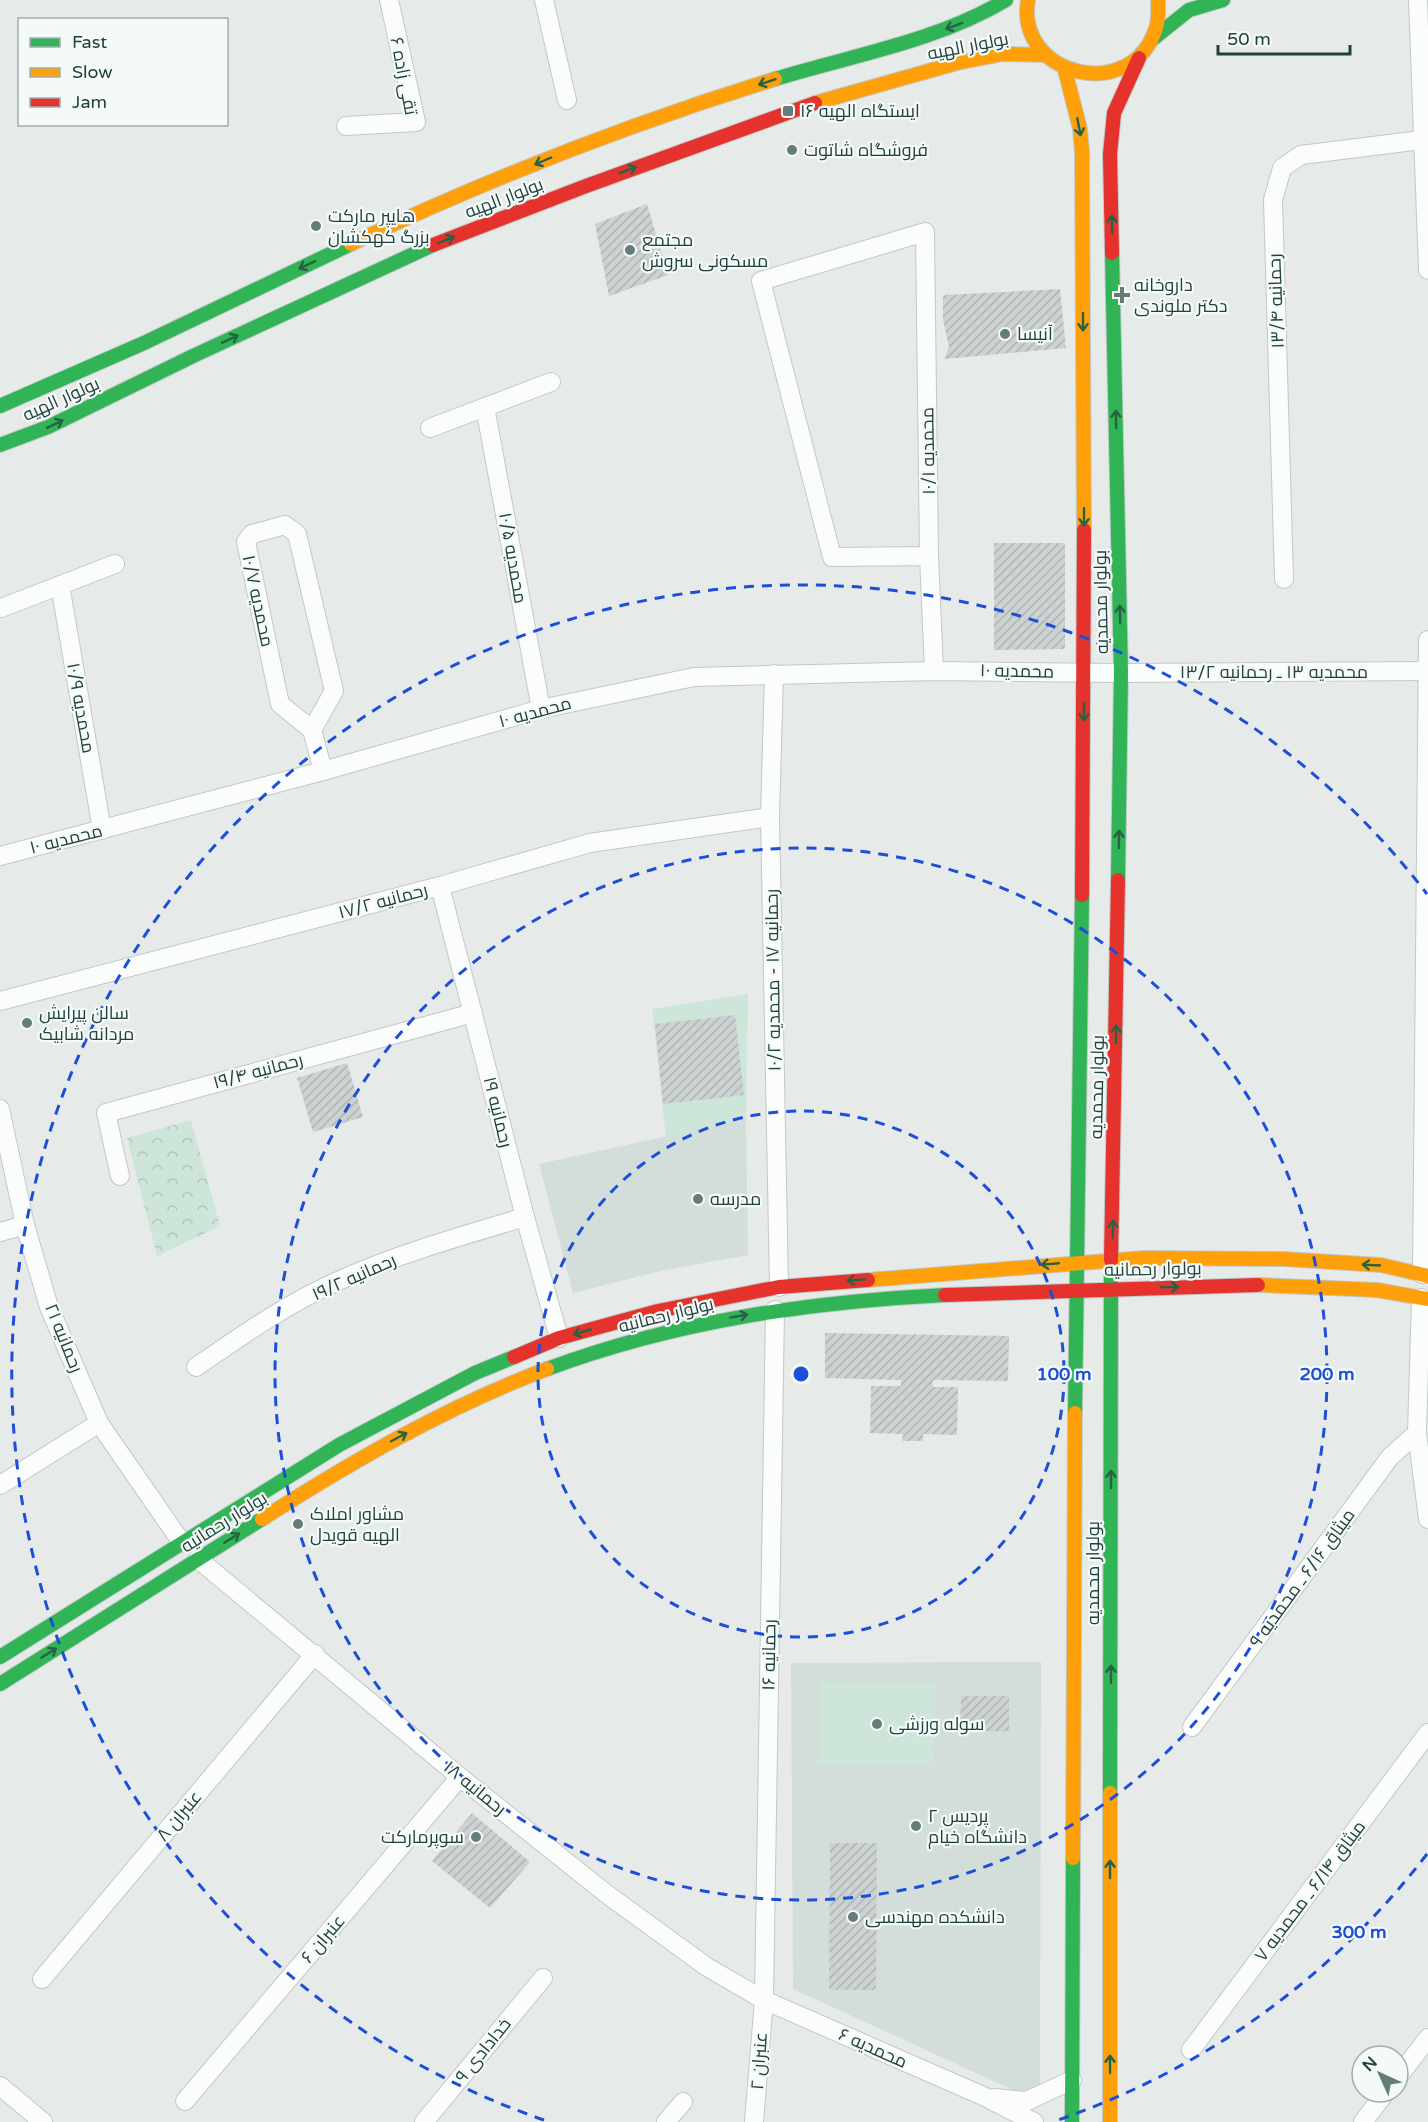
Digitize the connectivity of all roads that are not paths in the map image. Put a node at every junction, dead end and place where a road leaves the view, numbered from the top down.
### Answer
1 (389, 0) edge
2 (544, 0) edge
3 (1006, 0) edge
4 (1028, 0) edge
5 (1158, 0) edge
6 (1223, 0) edge
7 (1418, 0) edge
8 (1154, 38) junction
9 (1044, 55) junction
10 (1139, 58) junction
11 (1065, 70) junction
12 (567, 100) dead end
13 (346, 126) dead end
14 (1421, 140) junction
15 (1428, 270) edge
16 (551, 382) dead end
17 (0, 406) edge
18 (485, 407) junction
19 (430, 428) dead end
20 (0, 445) edge
21 (929, 556) junction
22 (116, 564) dead end
23 (1284, 579) dead end
24 (60, 585) junction
25 (1, 608) edge
26 (1428, 640) edge
27 (934, 670) junction
28 (1428, 671) edge
29 (1085, 672) junction
30 (1121, 673) junction
31 (774, 674) junction
32 (541, 709) junction
33 (312, 730) junction
34 (323, 771) junction
35 (770, 817) junction
36 (102, 830) junction
37 (0, 856) edge
38 (440, 886) junction
39 (0, 1001) edge
40 (473, 1013) junction
41 (1426, 1060) edge
42 (0, 1110) edge
43 (120, 1176) dead end
44 (525, 1217) junction
45 (25, 1225) junction
46 (0, 1232) edge
47 (1113, 1260) junction
48 (1078, 1262) junction
49 (1425, 1275) edge
50 (779, 1287) junction
51 (1111, 1287) junction
52 (1076, 1290) junction
53 (1424, 1299) edge
54 (775, 1310) junction
55 (559, 1338) junction
56 (196, 1367) dead end
57 (99, 1423) junction
58 (1417, 1433) junction
59 (0, 1485) edge
60 (1428, 1519) edge
61 (182, 1543) junction
62 (198, 1559) junction
63 (315, 1654) junction
64 (0, 1657) edge
65 (0, 1684) edge
66 (1192, 1727) dead end
67 (1428, 1733) edge
68 (460, 1777) junction
69 (543, 1978) dead end
70 (42, 1979) dead end
71 (764, 2000) junction
72 (1428, 2038) edge
73 (1191, 2049) dead end
74 (1410, 2061) edge
75 (1072, 2080) junction
76 (0, 2086) edge
77 (983, 2096) junction
78 (185, 2101) dead end
79 (683, 2102) dead end
80 (1377, 2104) edge
81 (39, 2121) edge
82 (424, 2122) edge
83 (666, 2122) edge
84 (754, 2122) edge
85 (1034, 2122) edge
86 (1072, 2122) edge
87 (1110, 2122) edge
88 (1363, 2122) edge

1 - 13 street, تقی زاده ۶
2 - 12 street
3 -> 17 main road, بولوار الهیه
4 - 9 main road
5 - 8 main road
6 - 8 main road
7 - 14 street
8 - 10 main road
9 - 11 main road
20 -> 9 main road, بولوار الهیه
10 - 11 main road
30 -> 10 main road, بولوار محمدیه
11 -> 29 main road, بولوار محمدیه
14 - 15 street
14 - 23 street, رحمانیه ۱۳/۴
16 - 18 street
18 - 19 street
18 - 32 street, محمدیه ۱۰/۵
21 - 21 street, محمدیه ۱۰/۱
21 - 27 street, محمدیه ۱۰/۱
22 - 24 street
24 - 25 street
24 - 36 street, محمدیه ۱۰/۹
26 - 28 street
27 - 29 street, محمدیه ۱۰
27 - 31 street, محمدیه ۱۰
28 - 30 street, محمدیه ۱۳ ـ رحمانیه ۱۳/۲
28 - 41 street
29 - 30 street, محمدیه ۱۰
29 -> 48 main road, بولوار محمدیه
47 -> 30 main road, بولوار محمدیه
31 - 32 street, محمدیه ۱۰
31 - 35 street, رحمانیه ۱۷ - محمدیه ۱۰/۲
32 - 34 street, محمدیه ۱۰
33 - 33 street, محمدیه ۱۰/۷
33 - 34 street
34 - 36 street, محمدیه ۱۰
35 - 38 street, رحمانیه ۱۷/۲
35 - 50 street, رحمانیه ۱۷ - محمدیه ۱۰/۲
36 - 37 street, محمدیه ۱۰
38 - 39 street, رحمانیه ۱۷/۲
38 - 40 street, رحمانیه ۱۹
40 - 43 street, رحمانیه ۱۹/۴
40 - 44 street, رحمانیه ۱۹
41 - 49 street
42 - 45 street, رحمانیه ۲۱
44 - 55 street, رحمانیه ۱۹
44 - 56 street, رحمانیه ۱۹/۲
45 - 46 street
45 - 57 street, رحمانیه ۲۱
47 - 48 main road, بولوار رحمانیه
49 -> 47 main road, بولوار رحمانیه
47 - 51 main road, بولوار محمدیه
48 -> 50 main road, بولوار رحمانیه
48 - 52 main road, بولوار محمدیه
50 -> 55 main road, بولوار رحمانیه
51 - 52 main road, بولوار رحمانیه
51 -> 53 main road, بولوار رحمانیه
87 -> 51 main road, بولوار محمدیه
52 - 54 main road, بولوار رحمانیه
52 - 75 main road, بولوار محمدیه
53 - 58 street
62 -> 54 main road, بولوار رحمانیه
54 - 71 street, رحمانیه ۱۶
55 - 61 main road, بولوار رحمانیه
57 - 59 street
57 - 61 street, رحمانیه ۲۱
58 - 60 street
58 - 66 street, میثاق ۶/۱۶ ـ محمدیه ۹
61 - 62 main road
61 - 64 main road, بولوار رحمانیه
62 - 63 street, رحمانیه ۱۸
65 -> 62 main road, بولوار رحمانیه
63 - 68 street, رحمانیه ۱۸
63 - 70 street, عنبران ۸
67 - 73 street, میثاق ۶/۱۴ ـ محمدیه ۷
68 - 71 street, رحمانیه ۱۸
68 - 78 street, عنبران ۶
69 - 82 street, خدادادی ۹
71 - 77 street, محمدیه ۶
71 - 84 street, عنبران ۲
72 - 74 street
75 - 77 street, محمدیه ۶
75 - 86 main road, بولوار محمدیه
76 - 81 street
77 - 85 street, محمدیه ۶
79 - 83 street
80 - 88 street

